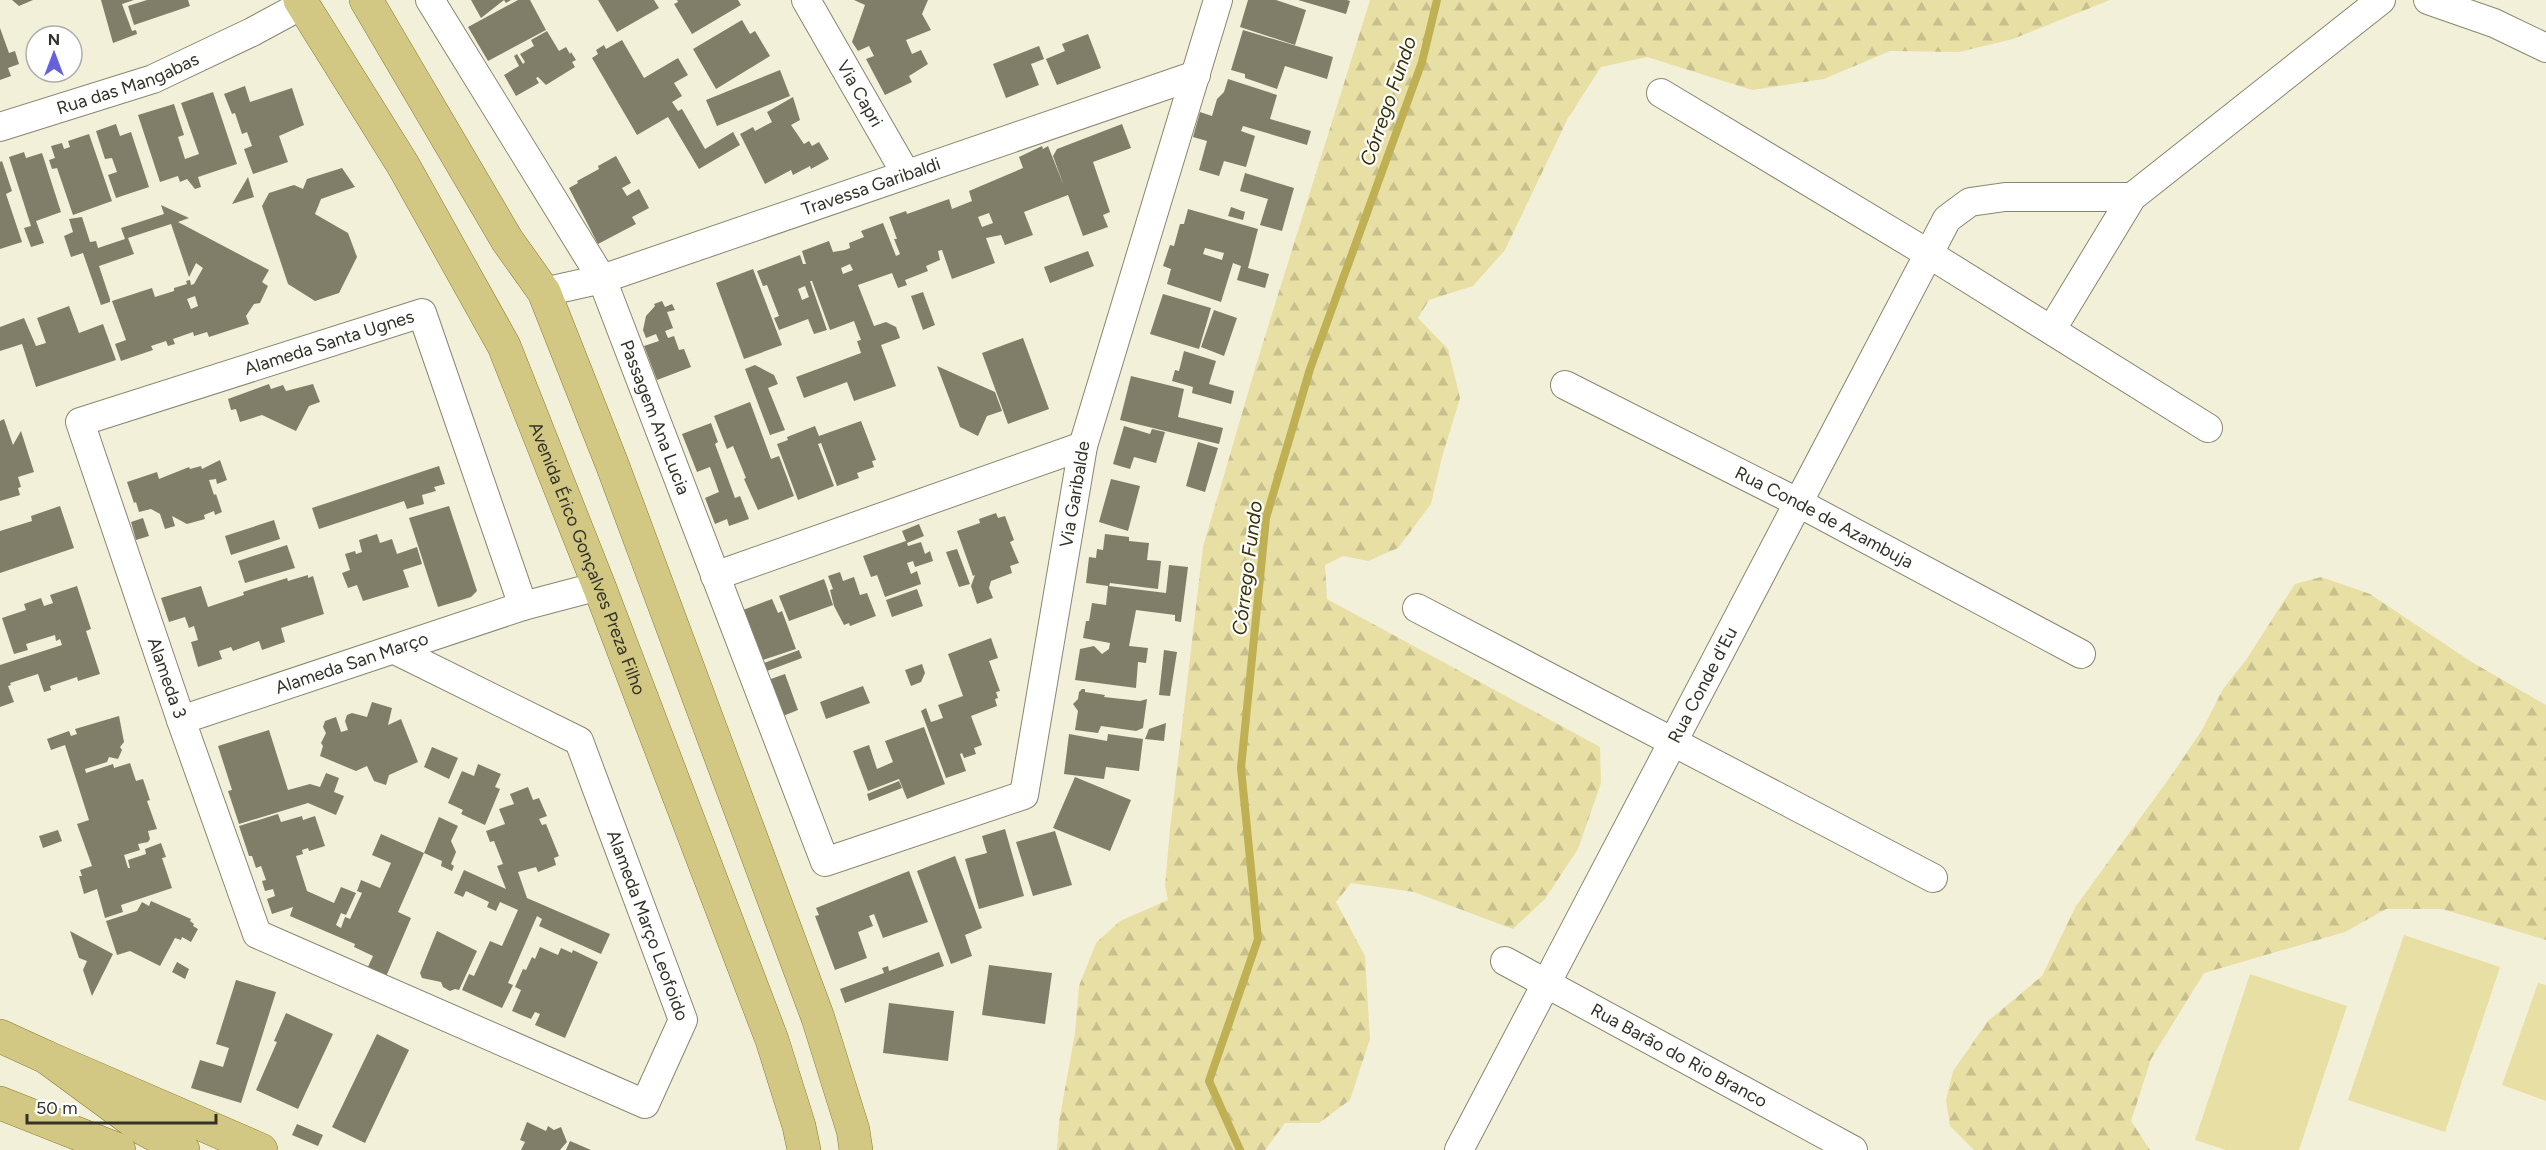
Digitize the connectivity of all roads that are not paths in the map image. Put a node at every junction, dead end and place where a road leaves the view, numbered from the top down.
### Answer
1 (366, 0) edge
2 (430, 0) edge
3 (1218, 0) edge
4 (2381, 0) edge
5 (2428, 0) edge
6 (301, 3) edge
7 (813, 4) edge
8 (2546, 48) edge
9 (1196, 75) junction
10 (1661, 93) dead end
11 (0, 127) edge
12 (450, 143) junction
13 (403, 165) junction
14 (906, 174) junction
15 (2132, 197) junction
16 (1929, 254) junction
17 (602, 279) junction
18 (544, 292) junction
19 (2058, 319) dead end
20 (1565, 385) dead end
21 (80, 422) joint
22 (2208, 428) dead end
23 (1083, 446) junction
24 (1797, 502) junction
25 (715, 576) junction
26 (599, 586) junction
27 (523, 606) junction
28 (1417, 608) dead end
29 (395, 650) junction
30 (2081, 654) dead end
31 (181, 720) junction
32 (1671, 743) junction
33 (825, 862) joint
34 (1933, 878) dead end
35 (257, 934) joint
36 (1505, 961) dead end
37 (1547, 982) junction
38 (0, 1036) edge
39 (46, 1057) junction
40 (10, 1107) edge
41 (96, 1150) edge
42 (119, 1150) edge
43 (183, 1150) edge
44 (261, 1150) edge
45 (804, 1150) edge
46 (856, 1150) edge
47 (1459, 1150) edge
48 (1853, 1150) edge

1 - 12 main road
2 - 17 street, Passagem Ana Lucia
3 - 9 street, Via Garibalde
4 - 15 street
5 - 8 street
6 - 11 street, Rua das Mangabas
6 - 13 main road, Avenida Érico Gonçalves Preza Filho
7 - 14 street, Via Capri
9 - 14 street, Travessa Garibaldi
9 - 23 street, Via Garibalde
10 - 16 street
12 - 13 main road
12 - 18 main road
13 - 26 main road, Avenida Érico Gonçalves Preza Filho
14 - 17 street, Travessa Garibaldi
15 - 16 street, Rua Conde d'Eu
15 - 19 street
16 - 22 street
16 - 24 street, Rua Conde d'Eu
17 - 18 street, Travessa Garibaldi
17 - 25 street, Passagem Ana Lucia
18 - 46 main road
20 - 24 street, Rua Conde de Azambuja
21 - 27 street, Alameda Santa Ugnes
21 - 31 street, Alameda 3
23 - 25 street
23 - 33 street, Via Garibalde
24 - 30 street, Rua Conde de Azambuja
24 - 32 street, Rua Conde d'Eu
25 - 33 street, Passagem Ana Lucia
26 - 27 street, Alameda San Março
26 - 45 main road, Avenida Érico Gonçalves Preza Filho
27 - 29 street, Alameda San Março
28 - 32 street
29 - 31 street, Alameda San Março
29 - 35 street, Alameda Março Leofoido
31 - 35 street, Alameda 3
32 - 34 street
32 - 37 street, Rua Conde d'Eu
36 - 37 street, Rua Barão do Rio Branco
37 - 47 street, Rua Conde d'Eu
37 - 48 street, Rua Barão do Rio Branco
38 - 39 main road
39 - 43 main road
39 - 44 main road
40 - 41 main road
40 - 42 main road

